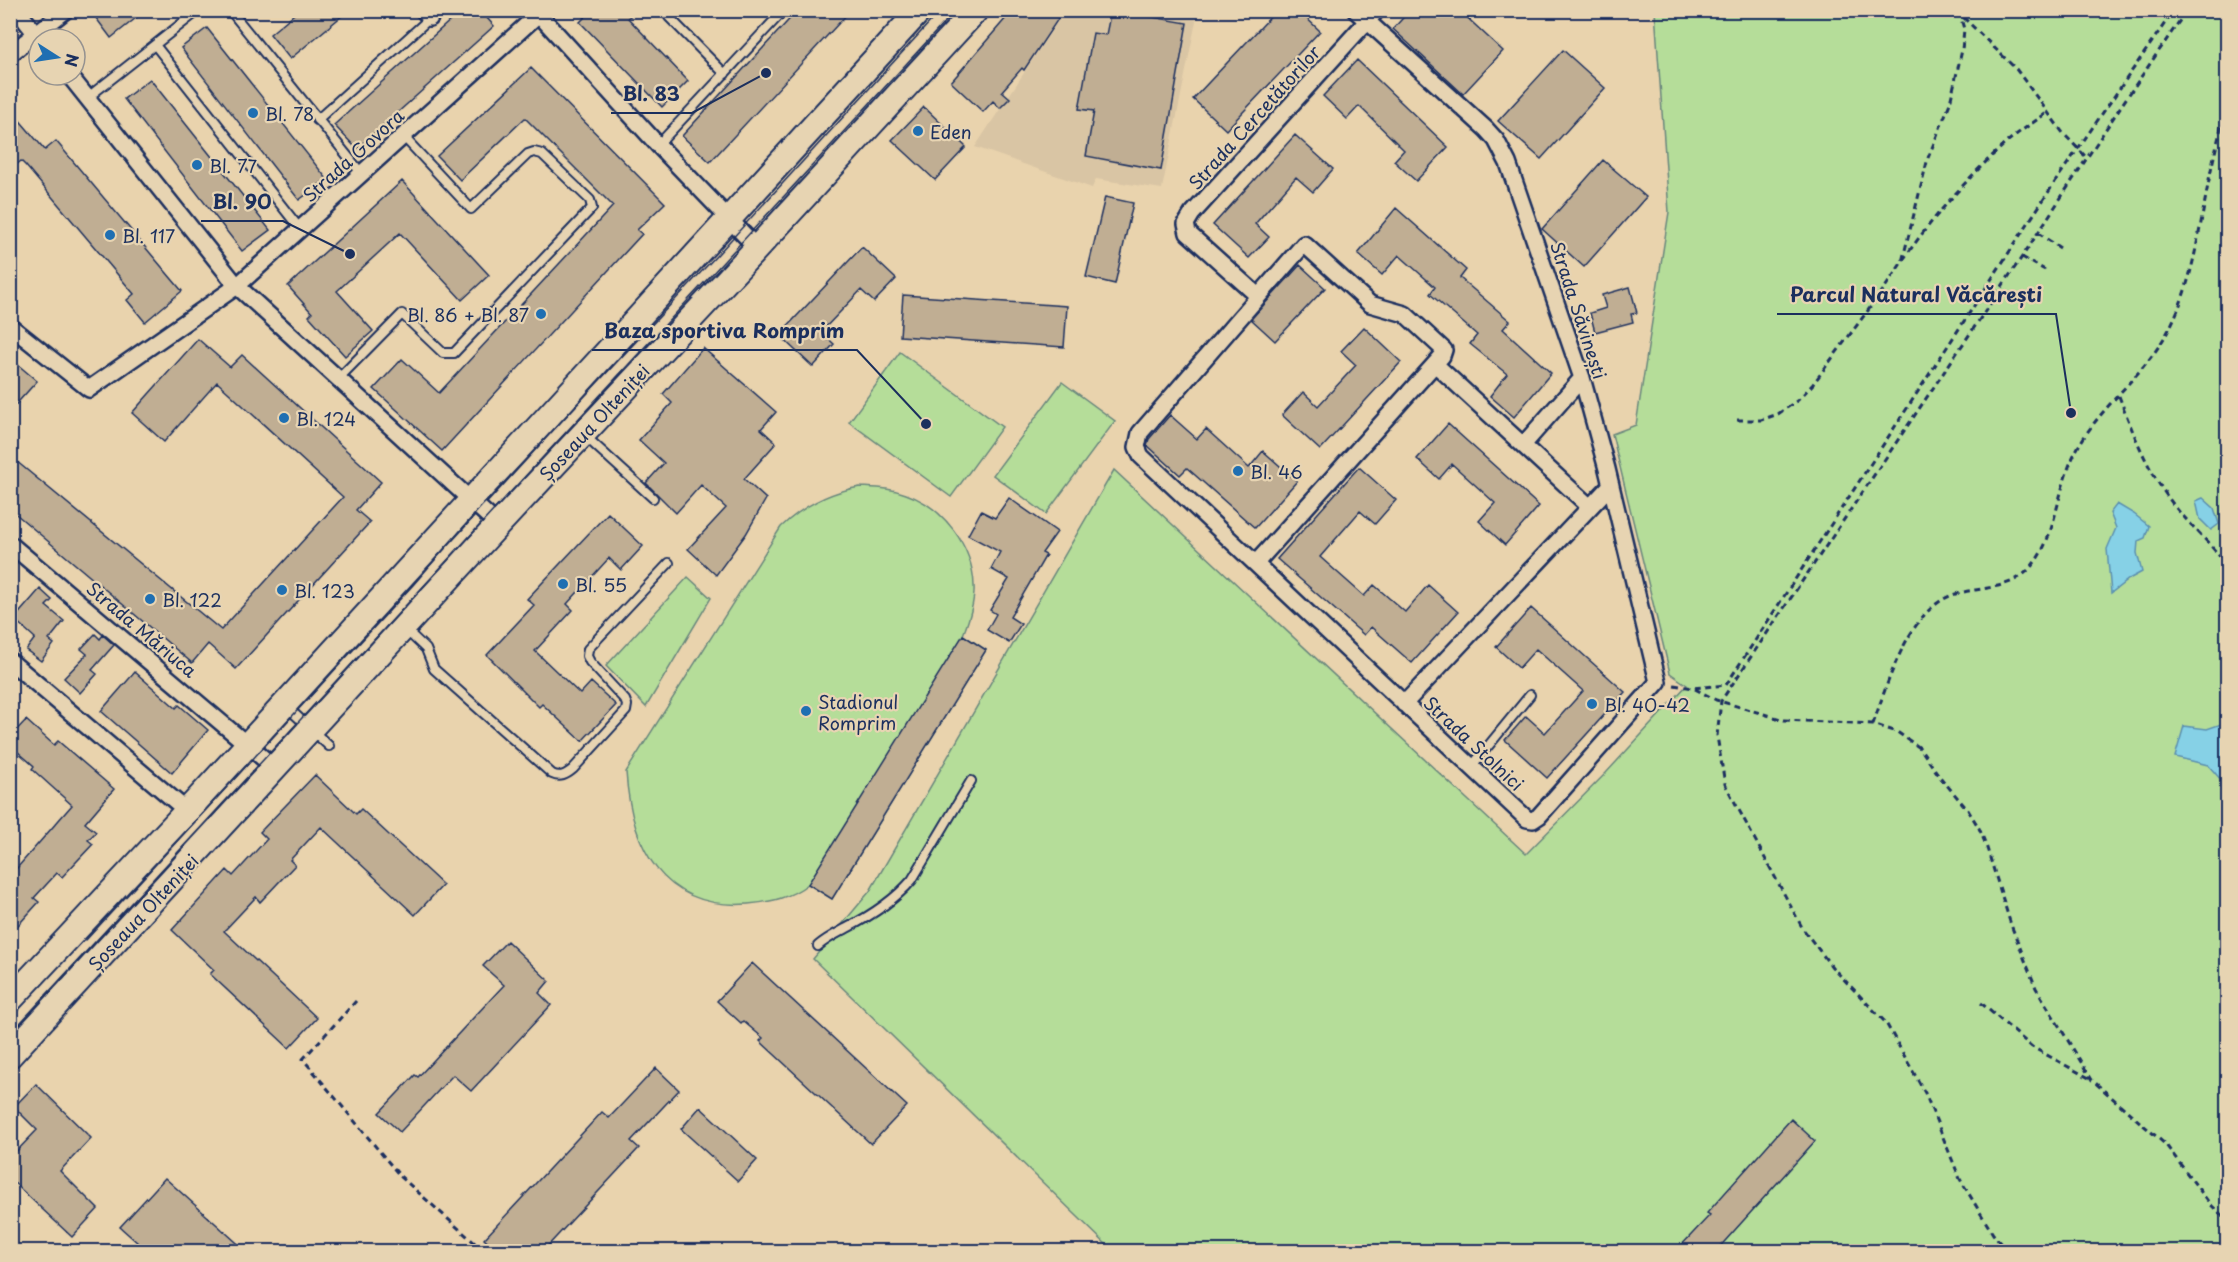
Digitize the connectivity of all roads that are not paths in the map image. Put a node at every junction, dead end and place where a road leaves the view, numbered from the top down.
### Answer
1 (17, 10) edge
2 (66, 10) edge
3 (199, 10) edge
4 (230, 10) edge
5 (667, 10) edge
6 (784, 10) edge
7 (920, 10) edge
8 (976, 10) edge
9 (1355, 10) edge
10 (539, 12) edge
11 (431, 13) edge
12 (1372, 16) edge
13 (31, 27) edge
14 (48, 27) edge
15 (27, 43) edge
16 (155, 45) junction
17 (10, 54) edge
18 (724, 74) junction
19 (78, 87) edge
20 (87, 98) junction
21 (317, 120) junction
22 (403, 136) junction
23 (658, 145) junction
24 (362, 174) junction
25 (728, 220) junction
26 (300, 229) junction
27 (757, 248) junction
28 (237, 286) junction
29 (1258, 296) junction
30 (10, 326) edge
31 (1435, 364) junction
32 (1582, 378) junction
33 (337, 380) junction
34 (583, 434) junction
35 (1523, 446) junction
36 (1611, 484) junction
37 (653, 498) dead end
38 (470, 500) junction
39 (1590, 507) junction
40 (498, 525) junction
41 (10, 544) edge
42 (669, 563) dead end
43 (1256, 563) junction
44 (404, 628) junction
45 (10, 661) edge
46 (1658, 682) joint
47 (1530, 695) dead end
48 (284, 704) junction
49 (1404, 704) junction
50 (312, 730) junction
51 (247, 745) junction
52 (329, 746) dead end
53 (1471, 766) junction
54 (276, 769) junction
55 (971, 781) dead end
56 (187, 811) junction
57 (818, 946) dead end
58 (15, 988) edge
59 (10, 1056) edge

1 - 13 street
2 - 14 street
3 - 16 lane
4 - 21 lane
5 - 18 lane
6 - 18 lane
7 - 25 main road, Șoseaua Olteniței
8 - 27 main road, Șoseaua Olteniței
9 - 12 street, Strada Săvinești
10 - 22 street, Strada Govora
10 - 23 street
11 - 21 lane
12 - 29 street, Strada Cercetătorilor
12 - 32 street, Strada Săvinești
15 - 17 street
16 - 20 lane
16 - 26 lane
18 - 23 lane
19 - 20 street
20 - 28 street
21 - 24 lane
22 - 24 street, Strada Govora
22 - 33 lane
23 - 25 street
24 - 26 street, Strada Govora
25 - 27 street
25 - 38 main road, Șoseaua Olteniței
26 - 28 street, Strada Govora
27 - 34 main road, Șoseaua Olteniței
28 - 30 street, Strada Govora
28 - 33 street
29 - 31 street
29 - 43 street, Strada Stolnici
31 - 35 street
31 - 43 street
32 - 35 street
32 - 36 street, Strada Săvinești
33 - 38 street
34 - 37 lane
34 - 40 main road, Șoseaua Olteniței
35 - 39 street
36 - 39 street
36 - 46 street, Strada Săvinești
38 - 40 street
38 - 48 main road, Șoseaua Olteniței
39 - 49 street
40 - 44 main road, Șoseaua Olteniței
41 - 51 street, Strada Măriuca
42 - 44 lane
43 - 49 street, Strada Stolnici
44 - 50 main road, Șoseaua Olteniței
45 - 56 street
46 - 53 street, Strada Stolnici
47 - 53 lane
48 - 50 lane
48 - 51 main road, Șoseaua Olteniței
49 - 53 street, Strada Stolnici
50 - 52 lane
50 - 54 main road, Șoseaua Olteniței
51 - 54 street
51 - 56 main road, Șoseaua Olteniței
54 - 59 main road, Șoseaua Olteniței
55 - 57 lane
56 - 58 main road, Șoseaua Olteniței

